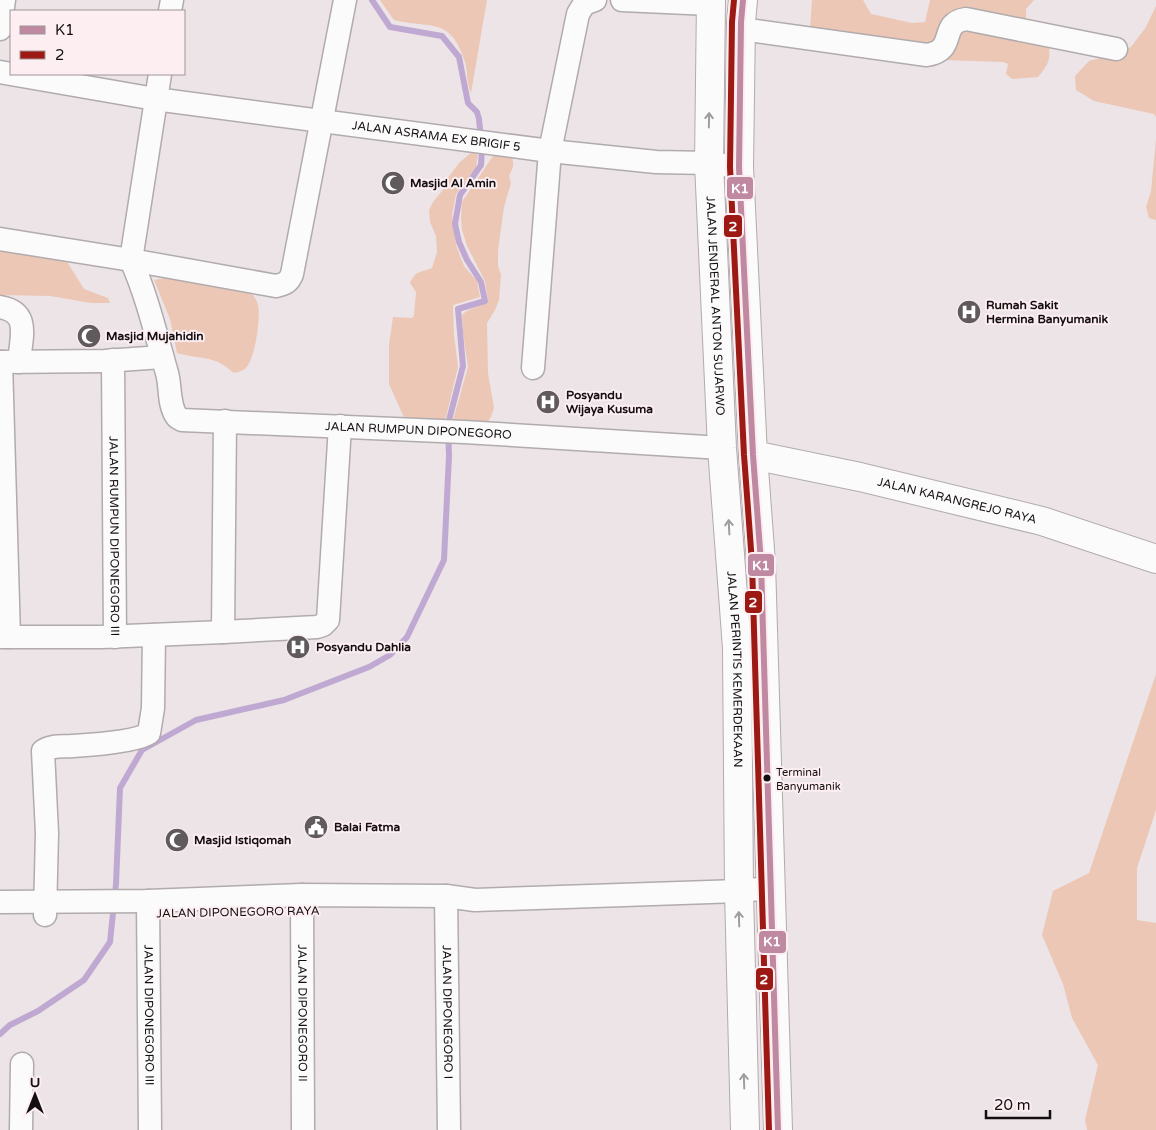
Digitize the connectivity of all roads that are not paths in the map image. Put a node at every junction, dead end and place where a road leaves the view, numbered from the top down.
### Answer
1 (4, 0) edge
2 (345, 0) edge
3 (595, 0) edge
4 (622, 0) edge
5 (744, 0) edge
6 (711, 2) edge
7 (0, 29) edge
8 (741, 29) junction
9 (1116, 49) dead end
10 (18, 75) edge
11 (160, 75) edge
12 (155, 98) junction
13 (323, 122) junction
14 (550, 151) junction
15 (709, 163) junction
16 (738, 167) junction
17 (0, 239) edge
18 (131, 260) junction
19 (0, 307) edge
20 (162, 358) junction
21 (113, 360) junction
22 (7, 362) edge
23 (534, 368) dead end
24 (225, 421) junction
25 (340, 426) junction
26 (722, 448) junction
27 (753, 450) junction
28 (1156, 559) edge
29 (223, 632) junction
30 (154, 635) junction
31 (4, 637) edge
32 (115, 637) junction
33 (771, 888) junction
34 (738, 892) junction
35 (0, 902) edge
36 (446, 902) junction
37 (302, 903) junction
38 (148, 907) junction
39 (46, 908) junction
40 (0, 914) edge
41 (22, 1064) dead end
42 (21, 1130) edge
43 (150, 1130) edge
44 (302, 1130) edge
45 (449, 1130) edge
46 (745, 1130) edge
47 (778, 1130) edge

1 - 7 street
2 - 13 street
3 - 14 street
4 - 6 street
5 - 8 main road
15 -> 6 main road, JALAN JENDERAL ANTON SUJARWO
8 - 9 street
8 - 16 main road
10 - 12 street, JALAN ASRAMA EX BRIGIF 5
11 - 12 street
12 - 13 street, JALAN ASRAMA EX BRIGIF 5
12 - 18 street
13 - 14 street, JALAN ASRAMA EX BRIGIF 5
13 - 18 street
14 - 15 street, JALAN ASRAMA EX BRIGIF 5
14 - 23 street
15 - 16 street
15 - 26 main road, JALAN JENDERAL ANTON SUJARWO
16 - 27 main road
17 - 18 street
18 - 20 street, JALAN RUMPUN DIPONEGORO
19 - 22 street
20 - 21 street
20 - 24 street, JALAN RUMPUN DIPONEGORO
21 - 22 street
21 - 32 street, JALAN RUMPUN DIPONEGORO III
22 - 31 street
24 - 25 street, JALAN RUMPUN DIPONEGORO
24 - 29 street
25 - 26 street, JALAN RUMPUN DIPONEGORO
25 - 29 street
34 -> 26 main road, JALAN PERINTIS KEMERDEKAAN
27 - 28 main road, JALAN KARANGREJO RAYA
27 - 33 main road
29 - 30 street
30 - 32 street
30 - 39 street
31 - 32 street, JALAN RUMPUN DIPONEGORO III
33 - 34 street
33 - 47 main road
34 - 36 street, JALAN DIPONEGORO RAYA
46 -> 34 main road, JALAN PERINTIS KEMERDEKAAN
35 - 39 street, JALAN DIPONEGORO RAYA
36 - 37 street, JALAN DIPONEGORO RAYA
36 - 45 street, JALAN DIPONEGORO I
37 - 38 street, JALAN DIPONEGORO RAYA
37 - 44 street, JALAN DIPONEGORO II
38 - 39 street, JALAN DIPONEGORO RAYA
38 - 43 street, JALAN DIPONEGORO III
39 - 40 street, JALAN DIPONEGORO RAYA
41 - 42 street

